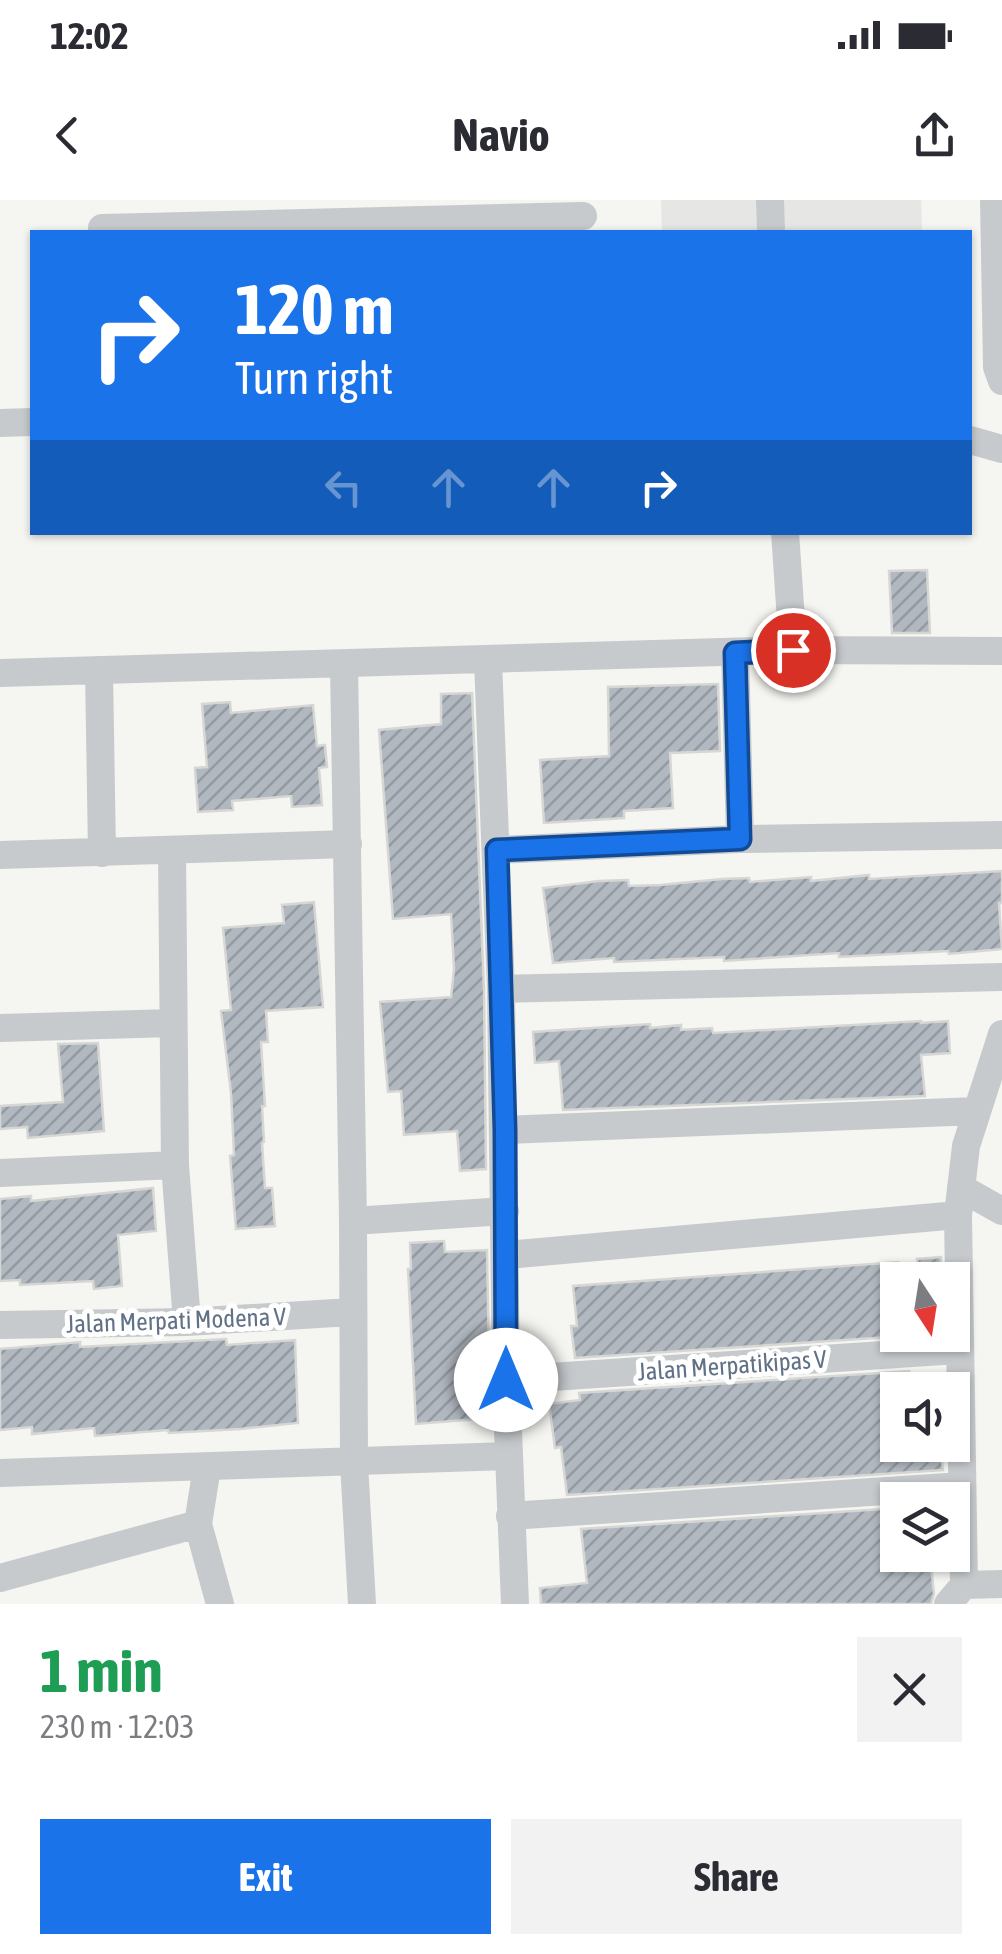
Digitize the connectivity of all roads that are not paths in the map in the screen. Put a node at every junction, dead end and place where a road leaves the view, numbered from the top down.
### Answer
1 (770, 200) edge
2 (994, 200) edge
3 (583, 216) edge
4 (102, 220) edge
5 (771, 230) edge
6 (999, 254) edge
7 (1002, 381) edge
8 (30, 422) edge
9 (0, 423) edge
10 (972, 441) edge
11 (1002, 450) edge
12 (785, 535) edge
13 (793, 650) junction
14 (1002, 651) edge
15 (735, 653) junction
16 (488, 661) junction
17 (344, 664) junction
18 (99, 670) junction
19 (0, 673) edge
20 (1002, 836) edge
21 (740, 839) junction
22 (348, 844) junction
23 (497, 850) junction
24 (172, 852) junction
25 (102, 853) junction
26 (0, 855) edge
27 (1002, 976) edge
28 (501, 988) junction
29 (172, 1023) junction
30 (0, 1028) edge
31 (1002, 1034) edge
32 (976, 1110) junction
33 (505, 1130) junction
34 (175, 1165) junction
35 (0, 1174) edge
36 (959, 1202) junction
37 (505, 1210) junction
38 (1002, 1211) edge
39 (353, 1221) junction
40 (506, 1255) junction
41 (959, 1262) edge
42 (351, 1312) junction
43 (187, 1322) junction
44 (0, 1325) edge
45 (928, 1352) edge
46 (958, 1352) edge
47 (506, 1380) junction
48 (508, 1456) junction
49 (354, 1464) junction
50 (207, 1466) junction
51 (0, 1472) edge
52 (961, 1482) edge
53 (880, 1491) edge
54 (510, 1516) junction
55 (198, 1524) junction
56 (0, 1578) edge
57 (1002, 1584) edge
58 (956, 1594) edge
59 (220, 1604) edge
60 (362, 1604) edge
61 (515, 1604) edge

1 - 5 street
2 - 6 street
3 - 4 street
6 - 7 street
8 - 9 street
10 - 11 street
12 - 13 street
13 - 14 street
13 - 15 street
15 - 16 street
15 - 21 street
16 - 17 street
16 - 23 street
17 - 18 street
17 - 22 street
18 - 19 street
18 - 25 street
20 - 21 street
21 - 23 street
22 - 24 street
22 - 39 street
23 - 28 street
24 - 25 street
24 - 29 street
25 - 26 street
27 - 28 street
28 - 33 street
29 - 30 street
29 - 34 street
31 - 32 street
32 - 33 street
32 - 36 street
33 - 37 street
34 - 35 street
34 - 43 street
36 - 38 street
36 - 40 street
36 - 41 street
37 - 39 street
37 - 40 street
39 - 42 street
40 - 47 street
42 - 43 street, Jalan Merpati Modena V
42 - 49 street
43 - 44 street, Jalan Merpati Modena V
45 - 47 street, Jalan Merpatikipas V
46 - 52 street
47 - 48 street
48 - 49 street
48 - 54 street
49 - 50 street
49 - 60 street
50 - 51 street
50 - 55 street
53 - 54 street
54 - 61 street
55 - 56 street
55 - 59 street
57 - 58 street

